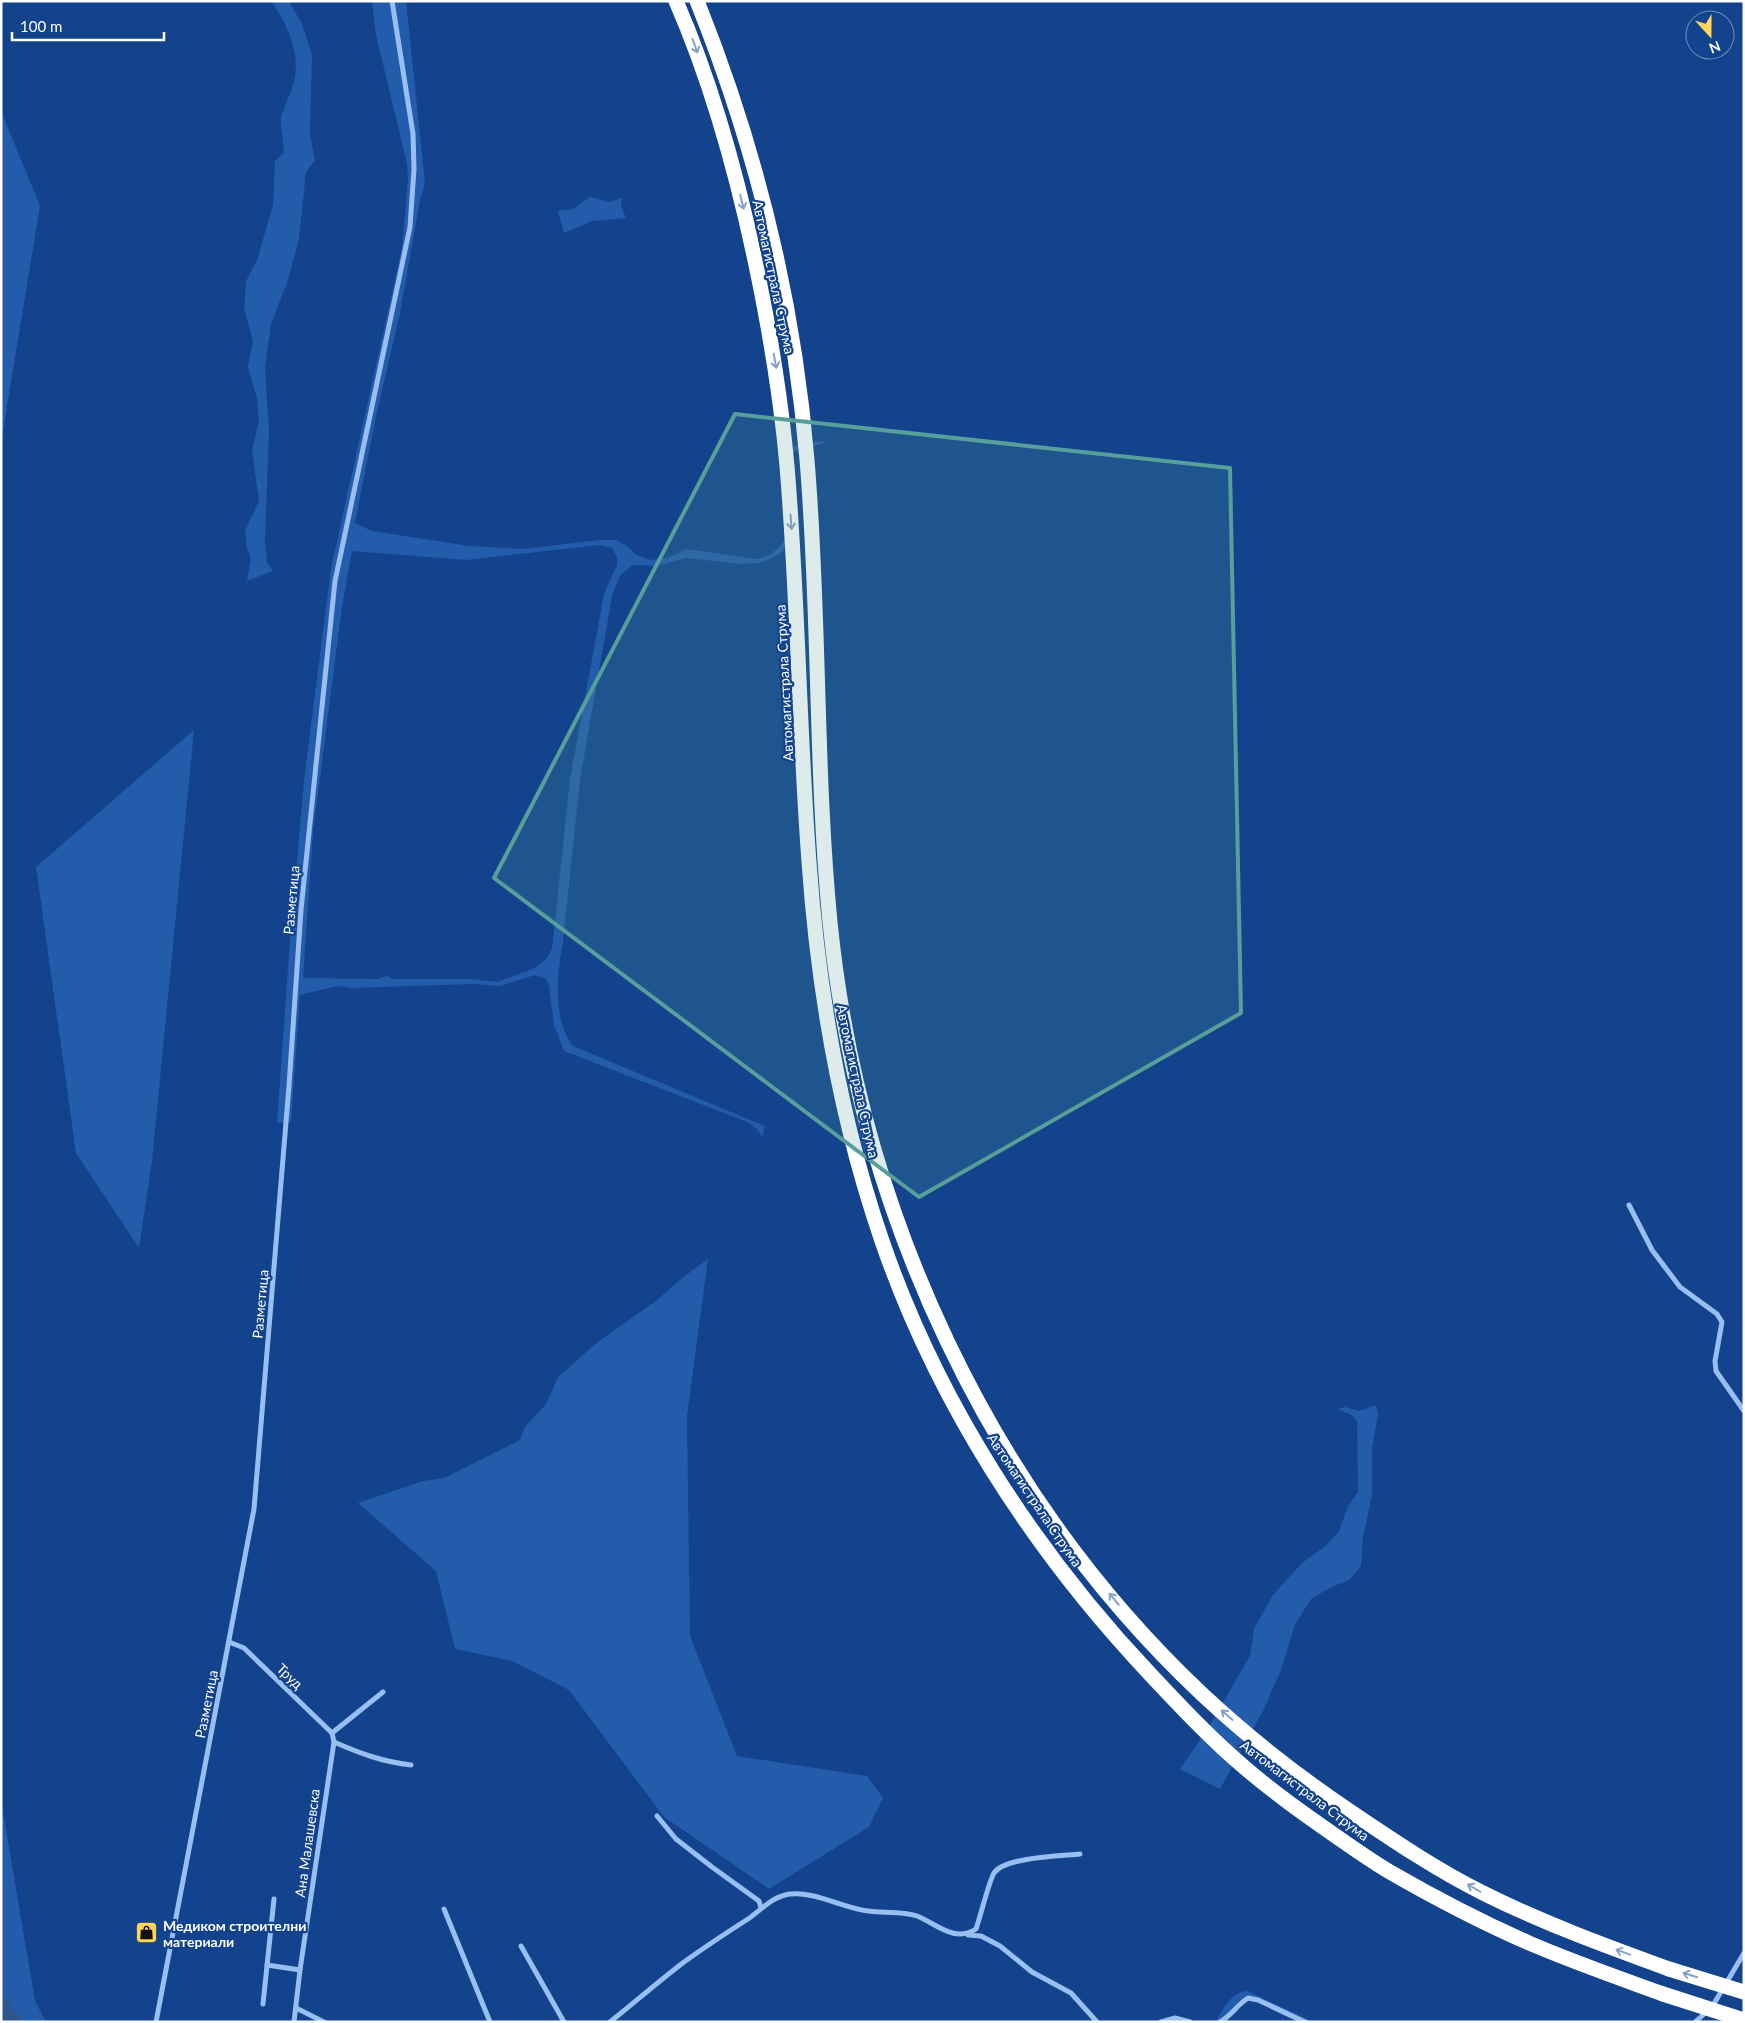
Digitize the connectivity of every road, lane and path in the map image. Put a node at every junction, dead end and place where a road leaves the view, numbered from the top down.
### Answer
1 (392, 1) edge
2 (676, 1) edge
3 (697, 1) edge
4 (1629, 1205) dead end
5 (1744, 1411) edge
6 (229, 1642) junction
7 (383, 1692) dead end
8 (332, 1733) junction
9 (334, 1742) junction
10 (411, 1765) dead end
11 (657, 1816) dead end
12 (1080, 1854) dead end
13 (274, 1899) dead end
14 (761, 1908) junction
15 (444, 1909) dead end
16 (967, 1934) junction
17 (521, 1946) dead end
18 (1744, 1953) edge
19 (267, 1965) junction
20 (300, 1970) junction
21 (1744, 1992) edge
22 (263, 2004) dead end
23 (296, 2008) junction
24 (1744, 2020) edge
25 (156, 2022) edge
26 (294, 2022) edge
27 (324, 2022) edge
28 (490, 2022) edge
29 (564, 2022) edge
30 (610, 2022) edge
31 (1097, 2022) edge
32 (1160, 2022) edge
33 (1190, 2022) edge
34 (1220, 2022) edge
35 (1305, 2022) edge
36 (1695, 2022) edge

1 - 6 street, Разметица
2 -> 24 highway, Автомагистрала Струма, bridge
21 -> 3 highway, Автомагистрала Струма, bridge
4 - 5 street
6 - 8 street, Труд
6 - 25 street, Разметица
7 - 8 street
8 - 9 street, Ана Малашевска
9 - 10 street
9 - 20 street, Ана Малашевска
11 - 14 street
12 - 16 street
13 - 19 street
14 - 16 street
14 - 30 street
15 - 28 street
16 - 31 street
17 - 29 street
18 - 36 street
19 - 20 street
19 - 22 street
20 - 23 street, Ана Малашевска
23 - 26 street, Ана Малашевска
23 - 27 street
32 - 33 street
34 - 35 street

